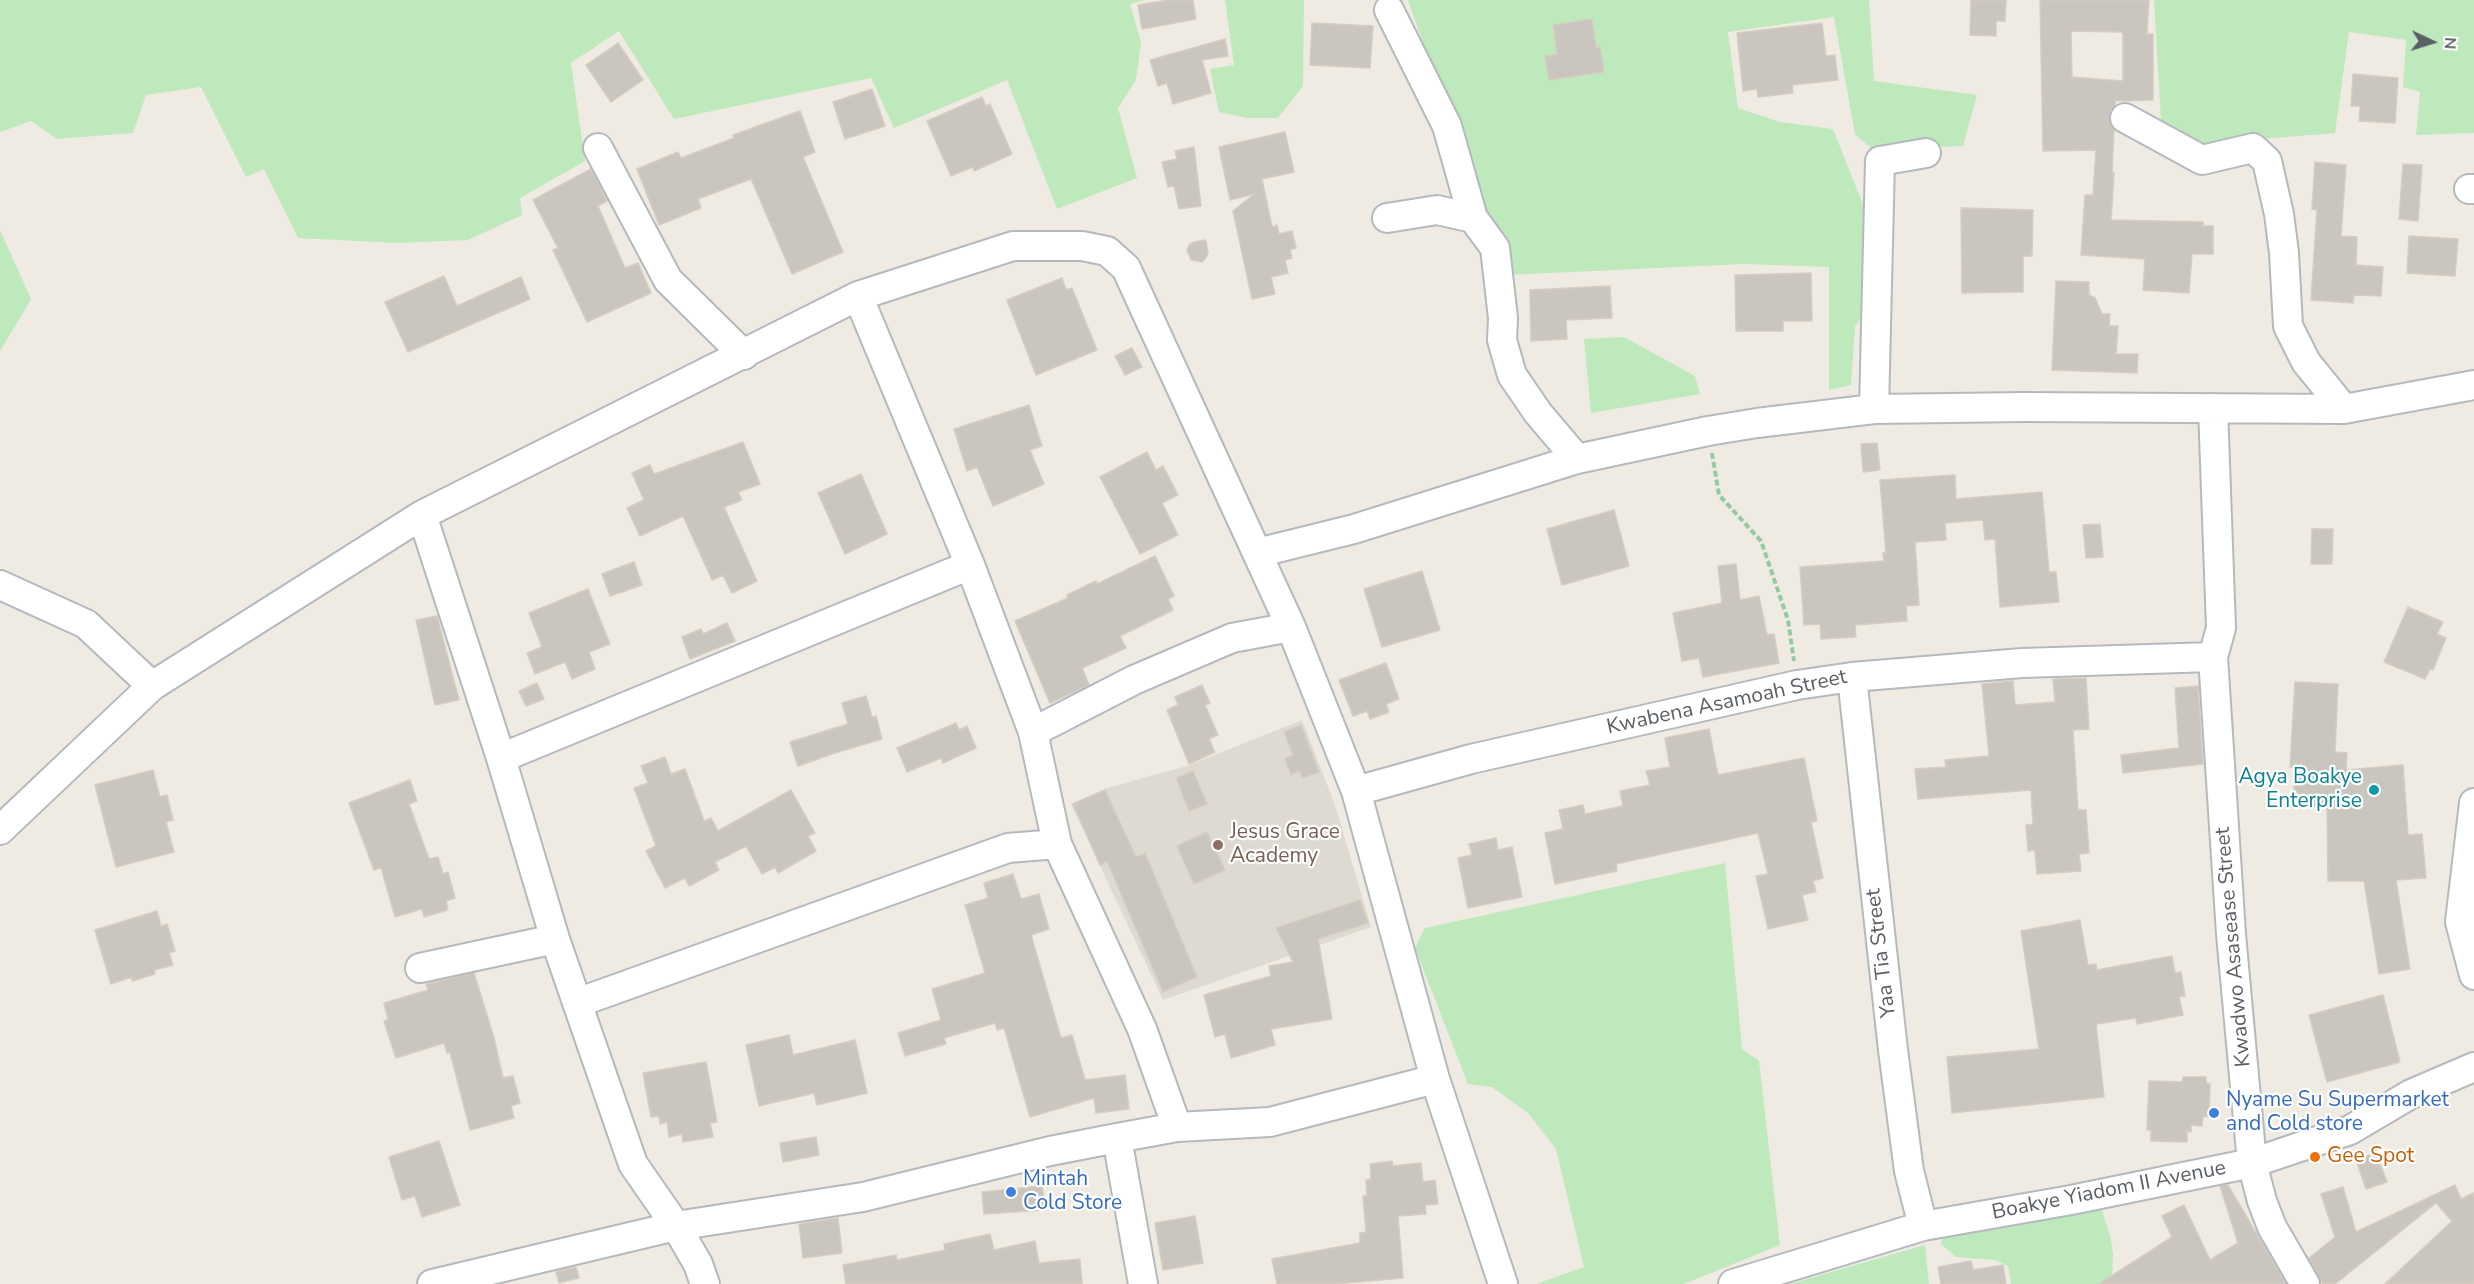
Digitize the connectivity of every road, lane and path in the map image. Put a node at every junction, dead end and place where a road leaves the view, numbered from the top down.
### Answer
1 (1389, 10) dead end
2 (2125, 118) dead end
3 (598, 148) dead end
4 (1926, 153) dead end
5 (1387, 218) dead end
6 (1473, 218) junction
7 (858, 296) junction
8 (744, 355) junction
9 (2474, 385) edge
10 (2213, 408) junction
11 (1874, 409) junction
12 (2344, 409) junction
13 (1708, 431) junction
14 (1577, 459) junction
15 (422, 515) junction
16 (1257, 553) junction
17 (970, 565) junction
18 (0, 585) edge
19 (1291, 627) junction
20 (2213, 657) junction
21 (1852, 677) junction
22 (152, 686) junction
23 (1797, 686) junction
24 (1033, 732) junction
25 (501, 758) junction
26 (1356, 791) junction
27 (2474, 802) edge
28 (0, 830) edge
29 (1058, 844) junction
30 (555, 939) junction
31 (420, 968) dead end
32 (2474, 975) edge
33 (578, 1003) junction
34 (2474, 1067) edge
35 (1435, 1079) junction
36 (1177, 1127) junction
37 (1117, 1138) junction
38 (2252, 1163) junction
39 (676, 1226) junction
40 (1923, 1226) junction
41 (432, 1284) edge
42 (705, 1284) edge
43 (1143, 1284) edge
44 (1503, 1284) edge
45 (1733, 1284) edge
46 (2304, 1284) edge

1 - 6 street
2 - 12 street
3 - 8 street
4 - 11 street
5 - 6 street
6 - 14 street
7 - 8 street
7 - 16 street
7 - 17 street
8 - 15 street
9 - 12 street
10 - 11 street
10 - 12 street
10 - 20 street, Kwadwo Asasease Street
11 - 13 street
13 - 14 street
13 - 23 path
14 - 16 street
15 - 22 street
15 - 25 street
16 - 19 street
17 - 24 street
17 - 25 street
18 - 22 street
19 - 24 street
19 - 26 street
20 - 21 street, Kwabena Asamoah Street
20 - 38 street, Kwadwo Asasease Street
21 - 23 street, Kwabena Asamoah Street
21 - 40 street, Yaa Tia Street
22 - 28 street
23 - 26 street, Kwabena Asamoah Street
24 - 29 street
25 - 30 street
26 - 35 street
27 - 32 street
29 - 33 street
29 - 36 street
30 - 31 street
30 - 33 street
33 - 39 street
34 - 38 street, Boakye Yiadom II Avenue
35 - 36 street
35 - 44 street
36 - 37 street
37 - 39 street
37 - 43 street
38 - 40 street, Boakye Yiadom II Avenue
38 - 46 street, Kwadwo Asasease Street
39 - 41 street
39 - 42 street
40 - 45 street, Boakye Yiadom II Avenue

